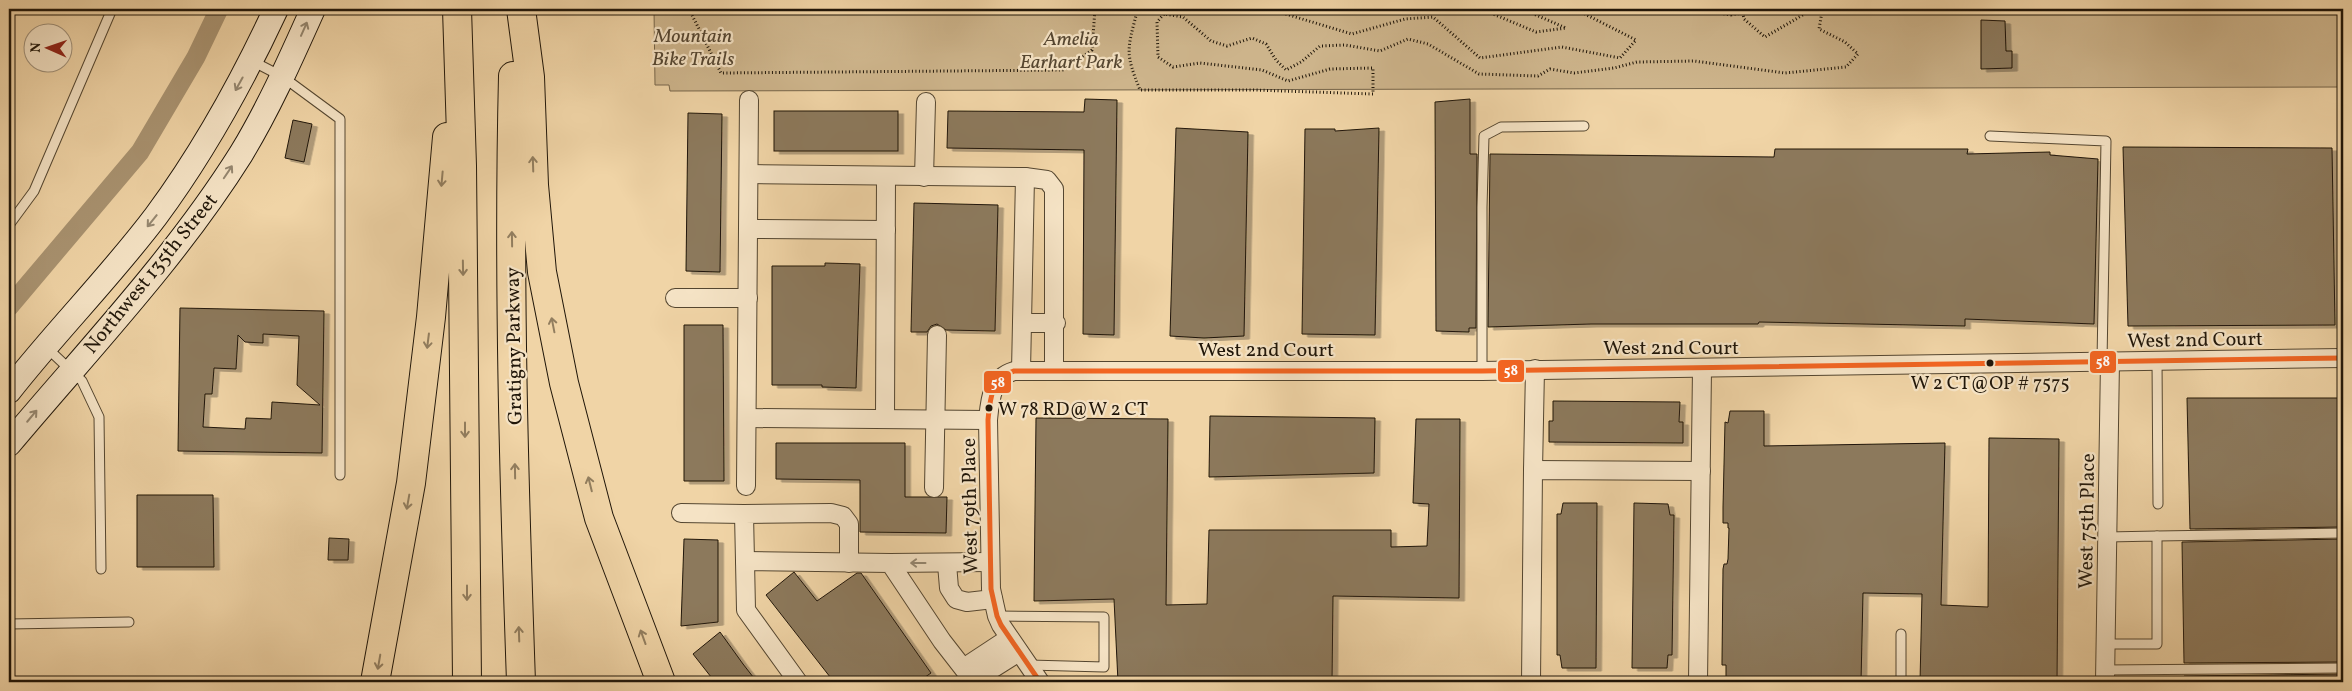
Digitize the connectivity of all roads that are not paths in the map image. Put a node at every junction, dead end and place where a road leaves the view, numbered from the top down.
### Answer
1 (112, 9) edge
2 (276, 9) edge
3 (313, 9) edge
4 (457, 9) edge
5 (514, 9) edge
6 (521, 9) edge
7 (457, 44) junction
8 (252, 60) junction
9 (283, 77) junction
10 (749, 100) dead end
11 (926, 102) dead end
12 (1584, 126) dead end
13 (1990, 136) dead end
14 (749, 174) junction
15 (886, 177) junction
16 (924, 177) junction
17 (1025, 177) junction
18 (9, 225) edge
19 (749, 229) junction
20 (886, 230) junction
21 (675, 298) dead end
22 (748, 298) junction
23 (1022, 323) junction
24 (1056, 323) junction
25 (937, 335) dead end
26 (45, 347) junction
27 (2343, 358) edge
28 (2157, 360) junction
29 (2106, 361) junction
30 (1535, 369) junction
31 (1702, 369) junction
32 (71, 371) junction
33 (1021, 371) junction
34 (1482, 371) junction
35 (1054, 372) junction
36 (1000, 378) joint
37 (9, 391) edge
38 (747, 418) junction
39 (885, 418) junction
40 (936, 418) junction
41 (988, 420) junction
42 (9, 444) edge
43 (1533, 470) junction
44 (1701, 471) junction
45 (340, 475) dead end
46 (746, 486) dead end
47 (934, 488) dead end
48 (2158, 504) dead end
49 (681, 513) dead end
50 (744, 514) junction
51 (2343, 533) edge
52 (2157, 536) junction
53 (2107, 537) junction
54 (745, 561) junction
55 (990, 562) junction
56 (849, 563) junction
57 (890, 563) junction
58 (947, 564) junction
59 (101, 569) dead end
60 (995, 608) junction
61 (129, 622) dead end
62 (9, 624) edge
63 (1901, 634) dead end
64 (2105, 644) junction
65 (1016, 647) junction
66 (2343, 668) edge
67 (2105, 676) edge
68 (967, 680) edge
69 (375, 682) edge
70 (467, 682) edge
71 (521, 682) edge
72 (661, 682) edge
73 (798, 682) edge
74 (1040, 682) edge
75 (1531, 682) edge
76 (1698, 682) edge
77 (1901, 682) edge

1 - 18 lane
2 - 8 main road, Northwest 135th Street
9 -> 3 main road, Northwest 135th Street
4 - 7 highway
71 -> 5 highway, Gratigny Parkway
72 -> 6 highway
7 -> 69 highway
7 -> 70 highway
8 - 9 lane
8 -> 26 main road, Northwest 135th Street
32 -> 9 main road, Northwest 135th Street
9 - 45 lane
10 - 14 street
11 - 16 street
12 - 34 lane
13 - 29 lane
14 - 15 street
14 - 19 street
15 - 16 street
15 - 20 street
16 - 17 street
17 - 23 street
17 - 24 street
19 - 20 street
19 - 22 street
20 - 39 street
21 - 22 street
22 - 38 street
23 - 24 street
23 - 33 street
24 - 35 street
25 - 40 street
26 - 32 lane
26 - 37 main road, Northwest 135th Street
27 - 28 street, West 2nd Court
28 - 29 street, West 2nd Court
28 - 48 lane
29 - 31 street, West 2nd Court
29 - 53 street, West 75th Place
30 - 31 street, West 2nd Court
30 - 34 street, West 2nd Court
30 - 43 street
31 - 44 street
42 -> 32 main road, Northwest 135th Street
32 - 59 lane
33 - 35 street, West 2nd Court
33 - 36 street, West 2nd Court
34 - 35 street, West 2nd Court
36 - 41 street, West 79th Place
38 - 39 street
38 - 46 street
39 - 40 street
40 - 41 street
40 - 47 street
41 - 55 street, West 79th Place
43 - 44 street
43 - 75 street
44 - 76 street
49 - 50 street
50 - 54 street
50 - 56 street
51 - 52 lane
52 - 53 lane
52 - 64 lane
53 - 64 street, West 75th Place
54 - 56 street
54 - 73 street
55 - 58 street
55 - 60 street, West 79th Place
56 - 57 street
58 -> 57 street
57 - 68 street
58 - 60 street
60 - 65 street, West 79th Place
60 - 65 lane
61 - 62 lane
63 - 77 lane
64 - 67 street, West 75th Place
65 - 68 street
65 - 74 street, West 79th Place
66 - 67 lane

